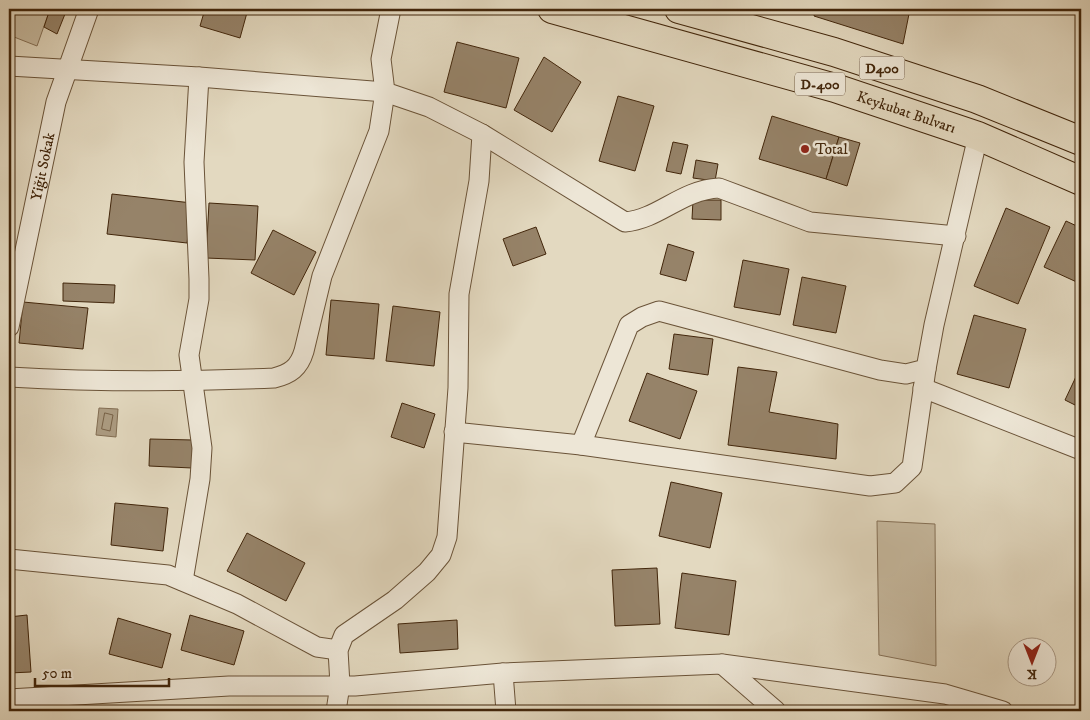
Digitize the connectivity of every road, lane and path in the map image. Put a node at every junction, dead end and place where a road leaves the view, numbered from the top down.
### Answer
1 (89, 9) edge
2 (391, 9) edge
3 (552, 9) edge
4 (679, 9) edge
5 (9, 66) edge
6 (66, 69) junction
7 (199, 77) junction
8 (385, 92) junction
9 (482, 134) junction
10 (978, 136) junction
11 (1081, 141) edge
12 (1081, 181) edge
13 (956, 236) junction
14 (9, 327) edge
15 (926, 369) junction
16 (9, 377) edge
17 (193, 382) junction
18 (924, 388) junction
19 (454, 432) junction
20 (580, 445) junction
21 (1081, 450) edge
22 (9, 559) edge
23 (183, 581) junction
24 (338, 650) junction
25 (722, 664) junction
26 (503, 673) junction
27 (340, 685) junction
28 (9, 698) edge
29 (336, 711) edge
30 (506, 711) edge
31 (776, 711) edge
32 (1003, 711) edge

1 - 6 street, Yiğit Sokak
2 - 8 street
3 - 10 highway, Keykubat Bulvarı / D-400
4 - 11 highway, D400
5 - 6 street
6 - 7 street
6 - 14 street, Yiğit Sokak
7 - 8 street
7 - 17 street
8 - 9 street
8 - 17 street
9 - 13 street
9 - 19 street
10 - 12 highway, Keykubat Bulvarı / D-400
10 - 13 street
13 - 15 street
15 - 18 street
15 - 20 street
16 - 17 street
17 - 23 street
18 - 20 street
18 - 21 street
19 - 20 street
19 - 24 street
22 - 23 street
23 - 24 street
24 - 27 street
25 - 26 street
25 - 31 street
25 - 32 street
26 - 27 street
26 - 30 street
27 - 28 street
27 - 29 street

